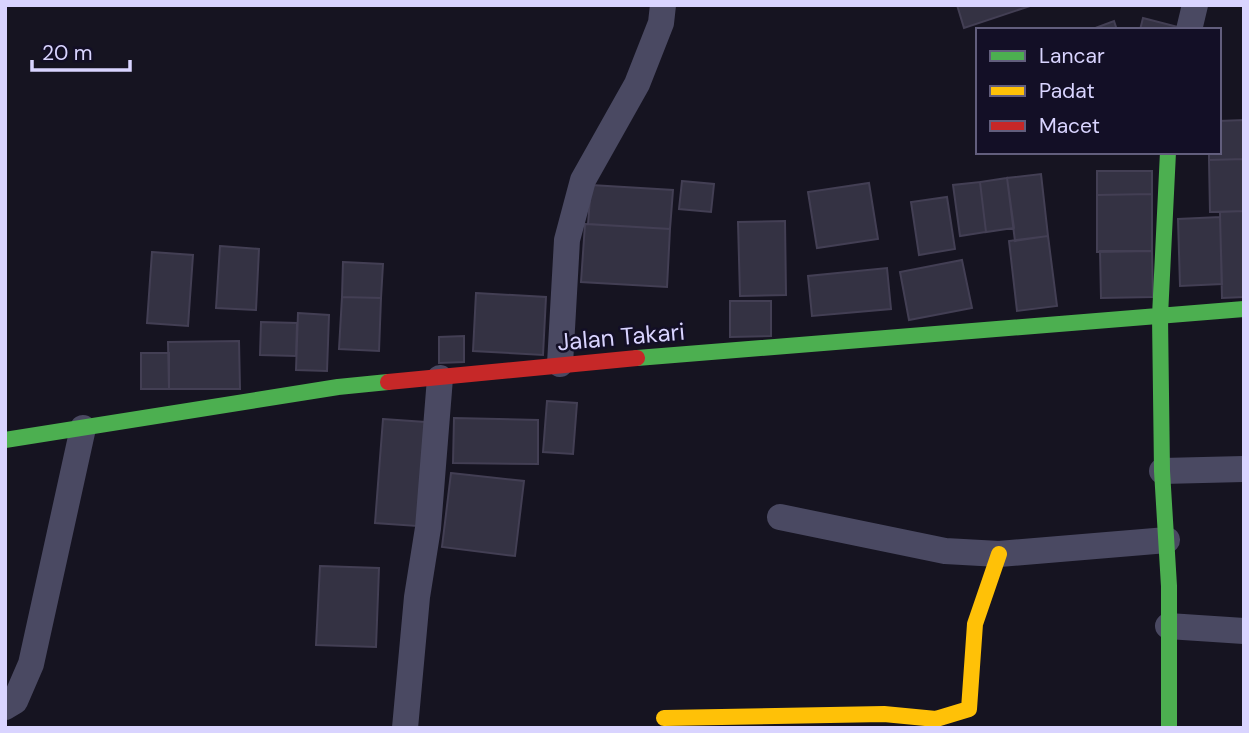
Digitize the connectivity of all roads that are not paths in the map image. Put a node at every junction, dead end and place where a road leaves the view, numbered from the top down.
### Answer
1 (663, 5) edge
2 (1195, 5) edge
3 (1189, 28) edge
4 (1168, 154) edge
5 (1244, 309) edge
6 (1160, 316) junction
7 (560, 365) junction
8 (440, 378) junction
9 (83, 428) junction
10 (5, 440) edge
11 (1244, 469) edge
12 (1162, 471) junction
13 (780, 517) dead end
14 (1167, 540) junction
15 (999, 554) junction
16 (1168, 626) junction
17 (1244, 631) edge
18 (5, 707) edge
19 (664, 718) dead end
20 (405, 728) edge
21 (1169, 728) edge

1 - 7 street
2 - 3 street
4 - 6 street
5 - 6 street, Jalan Takari
6 - 7 street, Jalan Takari
6 - 12 street
7 - 8 street, Jalan Takari
8 - 9 street, Jalan Takari
8 - 20 street
9 - 10 street, Jalan Takari
9 - 18 street
11 - 12 street
12 - 14 street
13 - 15 street
14 - 15 street
14 - 16 street
15 - 19 street
16 - 17 street
16 - 21 street

